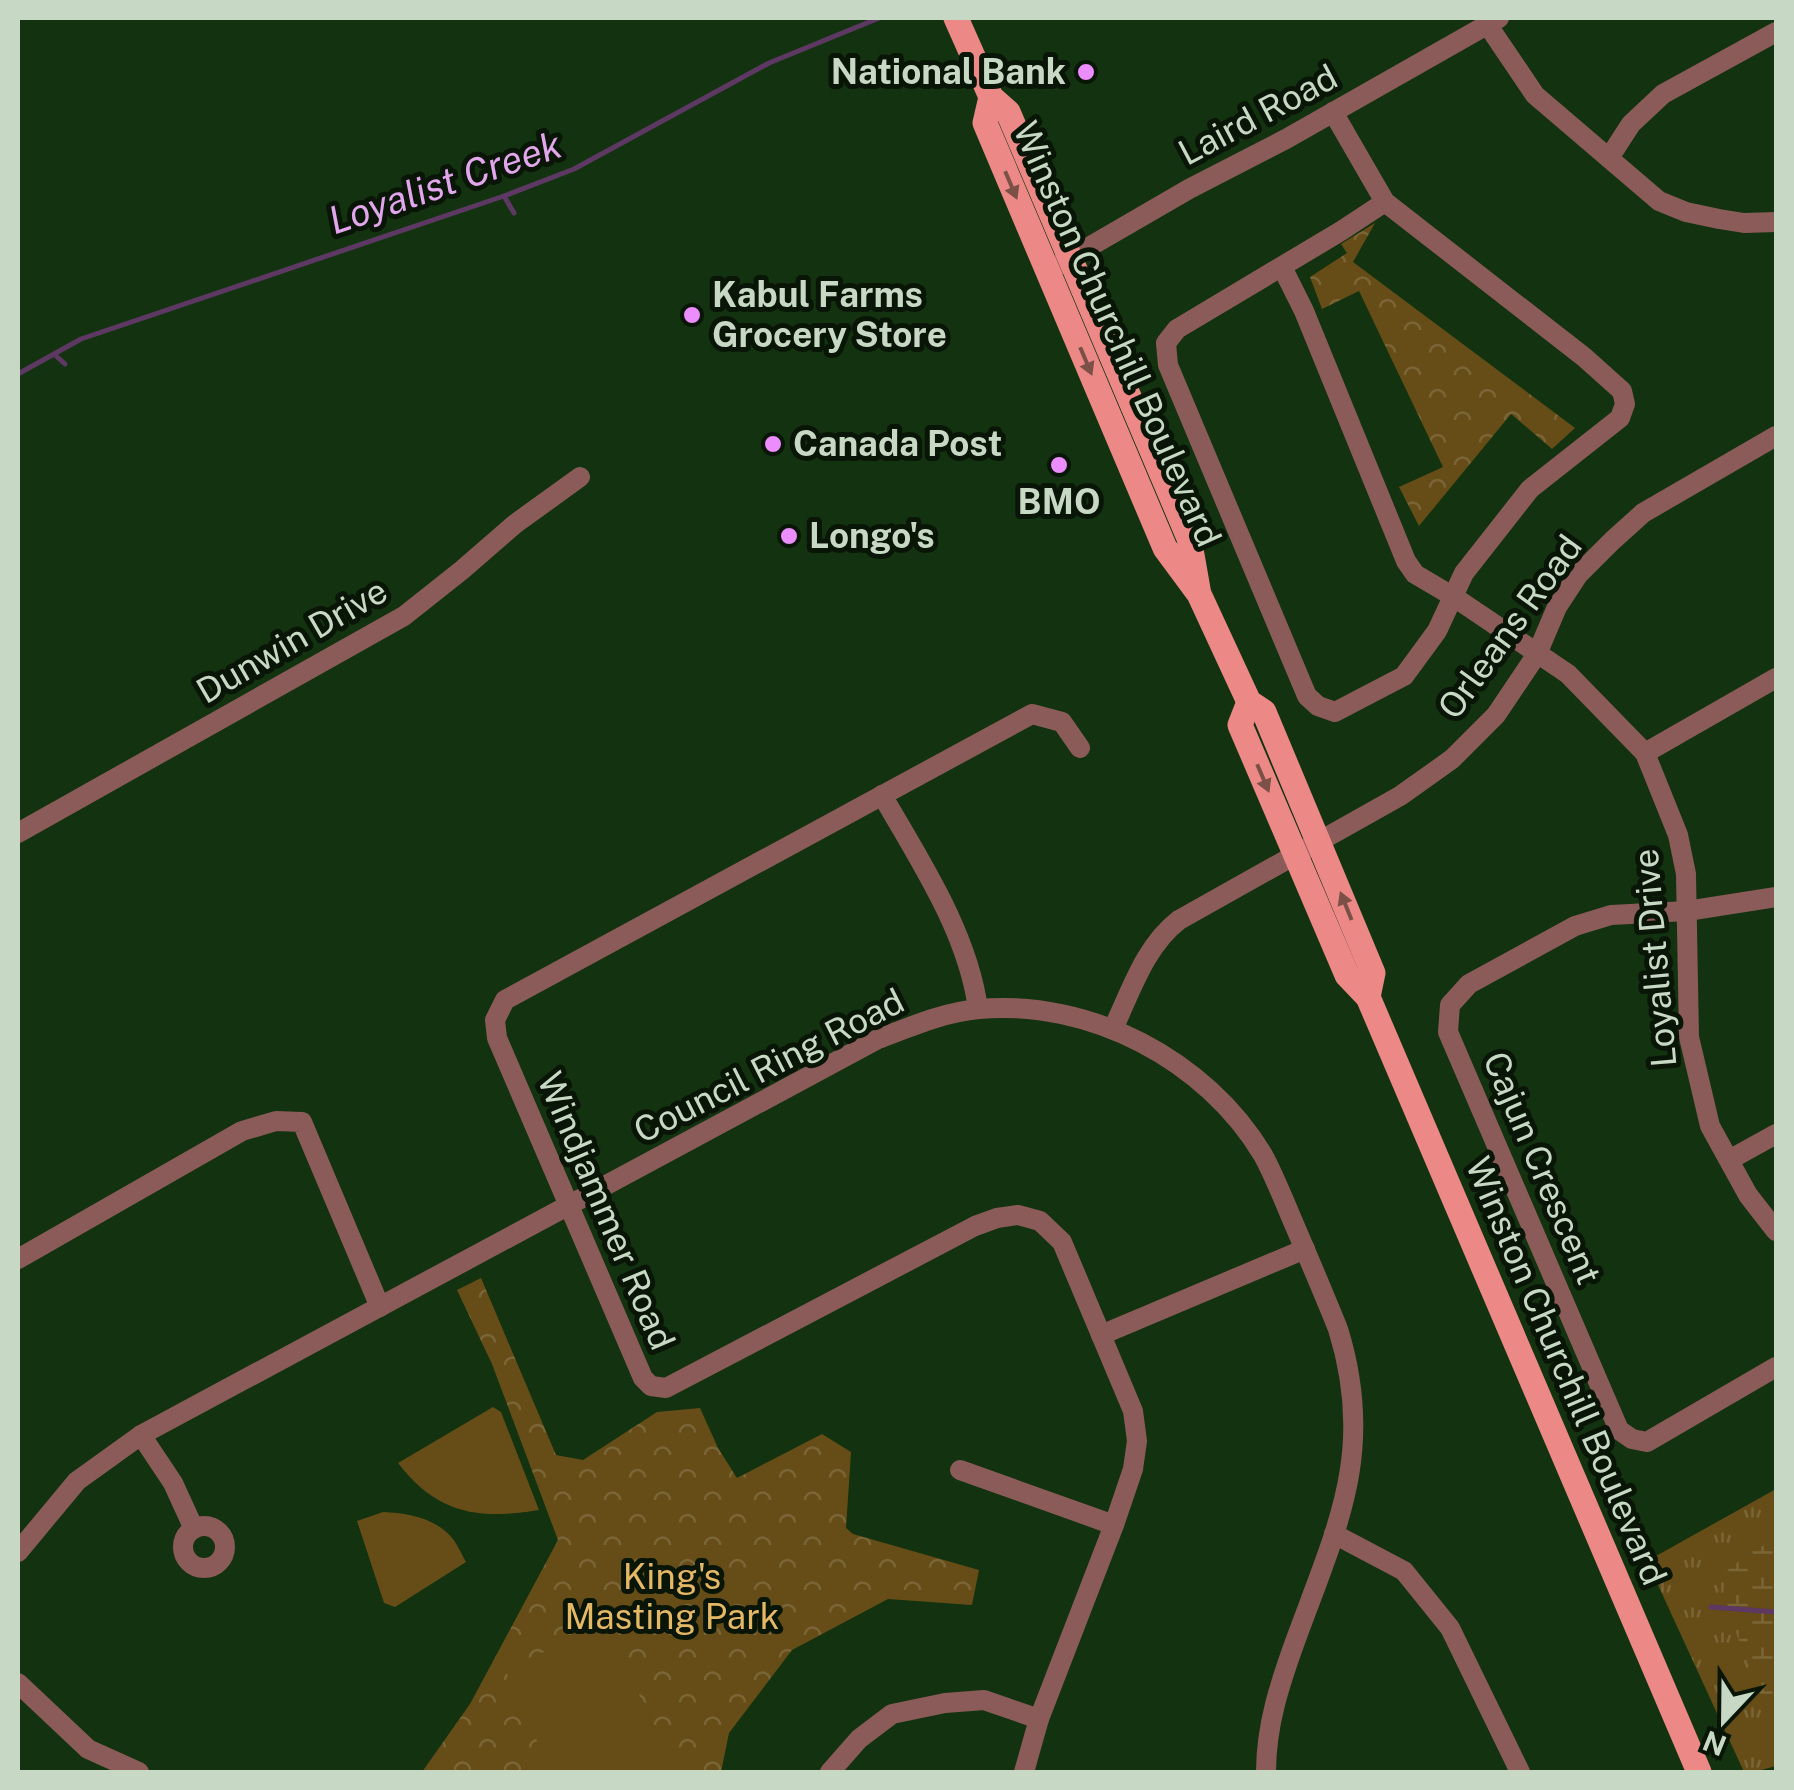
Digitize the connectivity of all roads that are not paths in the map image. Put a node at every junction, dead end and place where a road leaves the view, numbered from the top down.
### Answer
1 (956, 18) edge
2 (1493, 21) edge
3 (1776, 32) edge
4 (1333, 112) junction
5 (1610, 158) junction
6 (1385, 202) junction
7 (1776, 222) edge
8 (1058, 264) junction
9 (1282, 267) junction
10 (1776, 436) edge
11 (580, 477) dead end
12 (1454, 597) junction
13 (1536, 654) junction
14 (1776, 678) edge
15 (1249, 702) junction
16 (1080, 748) dead end
17 (1645, 753) junction
18 (882, 795) junction
19 (18, 833) edge
20 (1319, 841) junction
21 (1296, 854) junction
22 (1776, 896) edge
23 (1688, 911) junction
24 (1368, 998) junction
25 (978, 1009) junction
26 (1112, 1029) junction
27 (1776, 1134) edge
28 (1729, 1160) junction
29 (568, 1206) junction
30 (1776, 1231) edge
31 (1304, 1249) junction
32 (18, 1260) edge
33 (380, 1307) junction
34 (1101, 1336) junction
35 (1776, 1367) edge
36 (141, 1435) junction
37 (960, 1470) dead end
38 (1114, 1526) junction
39 (194, 1529) dead end
40 (1334, 1534) junction
41 (18, 1552) edge
42 (18, 1683) edge
43 (1040, 1719) junction
44 (140, 1772) edge
45 (830, 1772) edge
46 (1024, 1772) edge
47 (1266, 1772) edge
48 (1520, 1772) edge
49 (1700, 1772) edge

1 - 8 main road, Winston Churchill Boulevard
2 - 4 street, Laird Road
2 - 5 street
3 - 5 street
4 - 6 street
4 - 8 street, Laird Road
5 - 7 street
6 - 9 street
6 - 12 street
8 - 15 main road, Winston Churchill Boulevard
9 - 12 street, Loyalist Drive
9 - 12 street
10 - 13 street, Orleans Road
11 - 19 street, Dunwin Drive
12 - 13 street, Loyalist Drive
13 - 17 street, Loyalist Drive
13 - 20 street, Orleans Road
14 - 17 street
15 - 20 main road, Winston Churchill Boulevard
15 -> 21 main road, Winston Churchill Boulevard
16 - 18 street, Windjammer Road
17 - 23 street, Loyalist Drive
18 - 25 street
18 - 29 street, Windjammer Road
20 - 21 street, Orleans Road
24 -> 20 main road, Winston Churchill Boulevard
21 - 24 main road, Winston Churchill Boulevard
21 - 26 street, Orleans Road
22 - 23 street
23 - 28 street, Loyalist Drive
23 - 35 street, Cajun Crescent
24 - 49 main road, Winston Churchill Boulevard
25 - 26 street, Council Ring Road
25 - 29 street, Council Ring Road
26 - 31 street, Council Ring Road
27 - 28 street
28 - 30 street, Loyalist Drive
29 - 33 street, Council Ring Road
29 - 34 street, Windjammer Road
31 - 34 street
31 - 40 street, Council Ring Road
32 - 33 street
33 - 36 street, Council Ring Road
34 - 38 street, Windjammer Road
36 - 39 street
36 - 41 street, Council Ring Road
37 - 38 street
38 - 43 street, Windjammer Road
40 - 47 street, Council Ring Road
40 - 48 street
42 - 44 street
43 - 45 street
43 - 46 street, Windjammer Road

